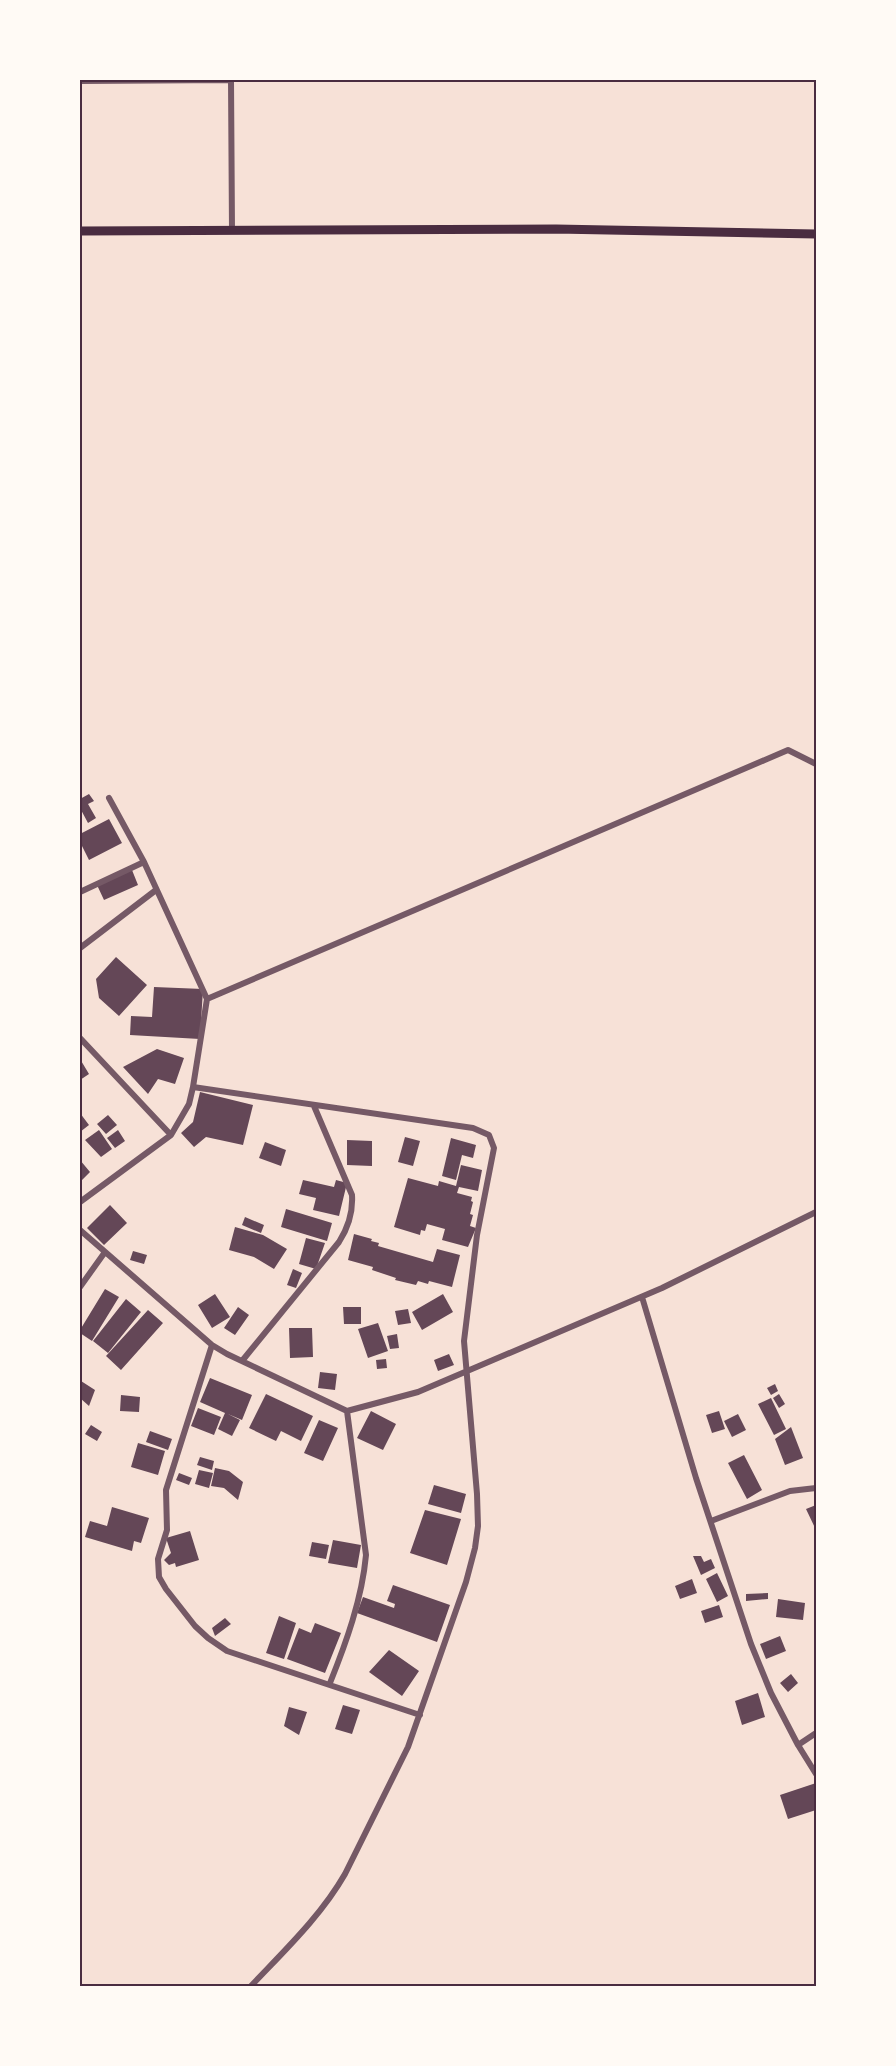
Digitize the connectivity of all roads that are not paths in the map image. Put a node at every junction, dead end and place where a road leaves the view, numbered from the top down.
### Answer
1 (231, 80) edge
2 (80, 81) edge
3 (80, 231) edge
4 (232, 231) junction
5 (816, 234) edge
6 (816, 764) edge
7 (109, 798) dead end
8 (144, 862) junction
9 (156, 890) junction
10 (80, 892) edge
11 (80, 948) edge
12 (207, 999) junction
13 (80, 1038) edge
14 (193, 1088) junction
15 (315, 1106) junction
16 (171, 1135) junction
17 (80, 1202) edge
18 (816, 1212) edge
19 (80, 1230) edge
20 (105, 1252) junction
21 (80, 1287) edge
22 (642, 1297) junction
23 (212, 1345) junction
24 (242, 1361) junction
25 (466, 1370) junction
26 (347, 1410) junction
27 (816, 1488) edge
28 (711, 1521) junction
29 (330, 1683) junction
30 (420, 1714) junction
31 (816, 1733) edge
32 (798, 1745) junction
33 (816, 1774) edge
34 (251, 1986) edge

1 - 2 street
1 - 4 street
3 - 4 main road
4 - 5 main road
6 - 12 street
7 - 8 street
8 - 9 street
8 - 10 street
9 - 11 street
9 - 12 street
12 - 14 street
13 - 16 street
14 - 15 street
14 - 16 street
15 - 24 street
15 - 25 street
16 - 17 street
18 - 22 street
19 - 20 street
20 - 21 street
20 - 23 street
22 - 25 street
22 - 28 street
23 - 24 street
23 - 29 street
24 - 26 street
25 - 26 street
25 - 30 street
26 - 29 street
27 - 28 street
28 - 32 street
29 - 30 street
30 - 34 street
31 - 32 street
32 - 33 street

